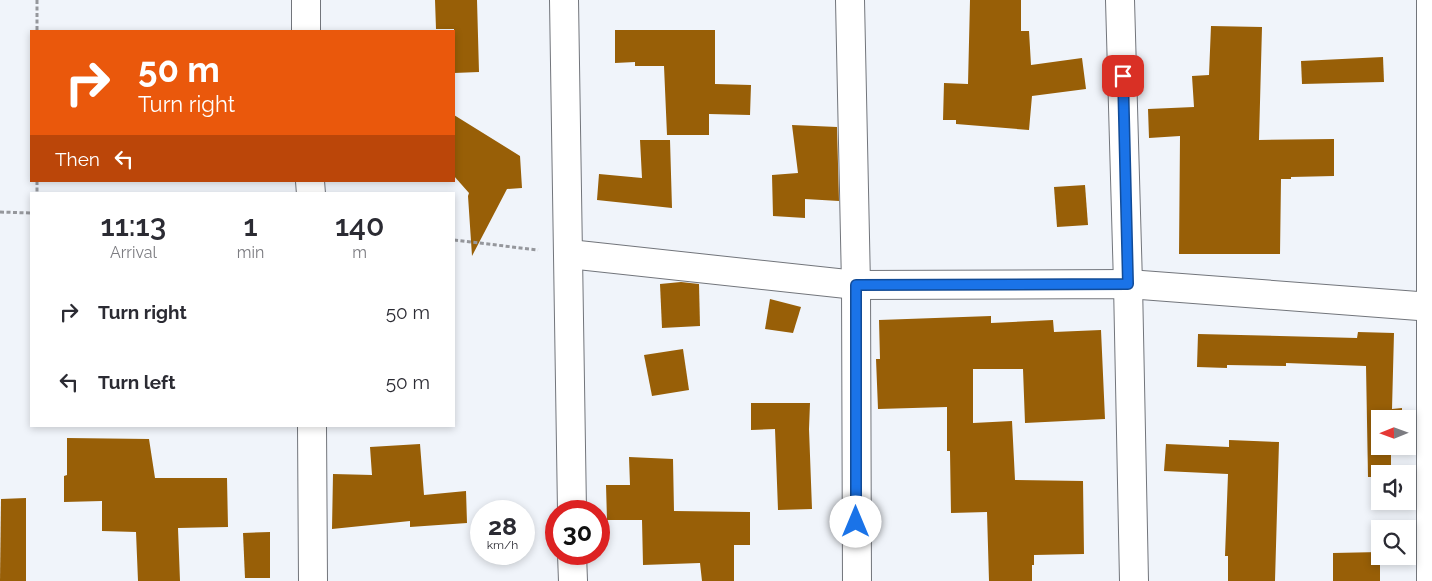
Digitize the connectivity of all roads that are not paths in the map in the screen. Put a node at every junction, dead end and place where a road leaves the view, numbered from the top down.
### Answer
1 (306, 0) edge
2 (564, 0) edge
3 (850, 0) edge
4 (1120, 0) edge
5 (1431, 0) edge
6 (306, 30) edge
7 (569, 254) junction
8 (1128, 284) junction
9 (856, 285) junction
10 (1431, 307) edge
11 (312, 427) edge
12 (572, 500) edge
13 (572, 565) edge
14 (313, 581) edge
15 (573, 581) edge
16 (857, 581) edge
17 (1134, 581) edge
18 (1431, 581) edge

1 - 6 street
2 - 7 street
3 - 9 street
4 - 8 street
5 - 10 street
7 - 9 street
7 - 12 street
8 - 9 street
8 - 10 street
8 - 17 street
9 - 16 street
10 - 18 street
11 - 14 street
13 - 15 street

